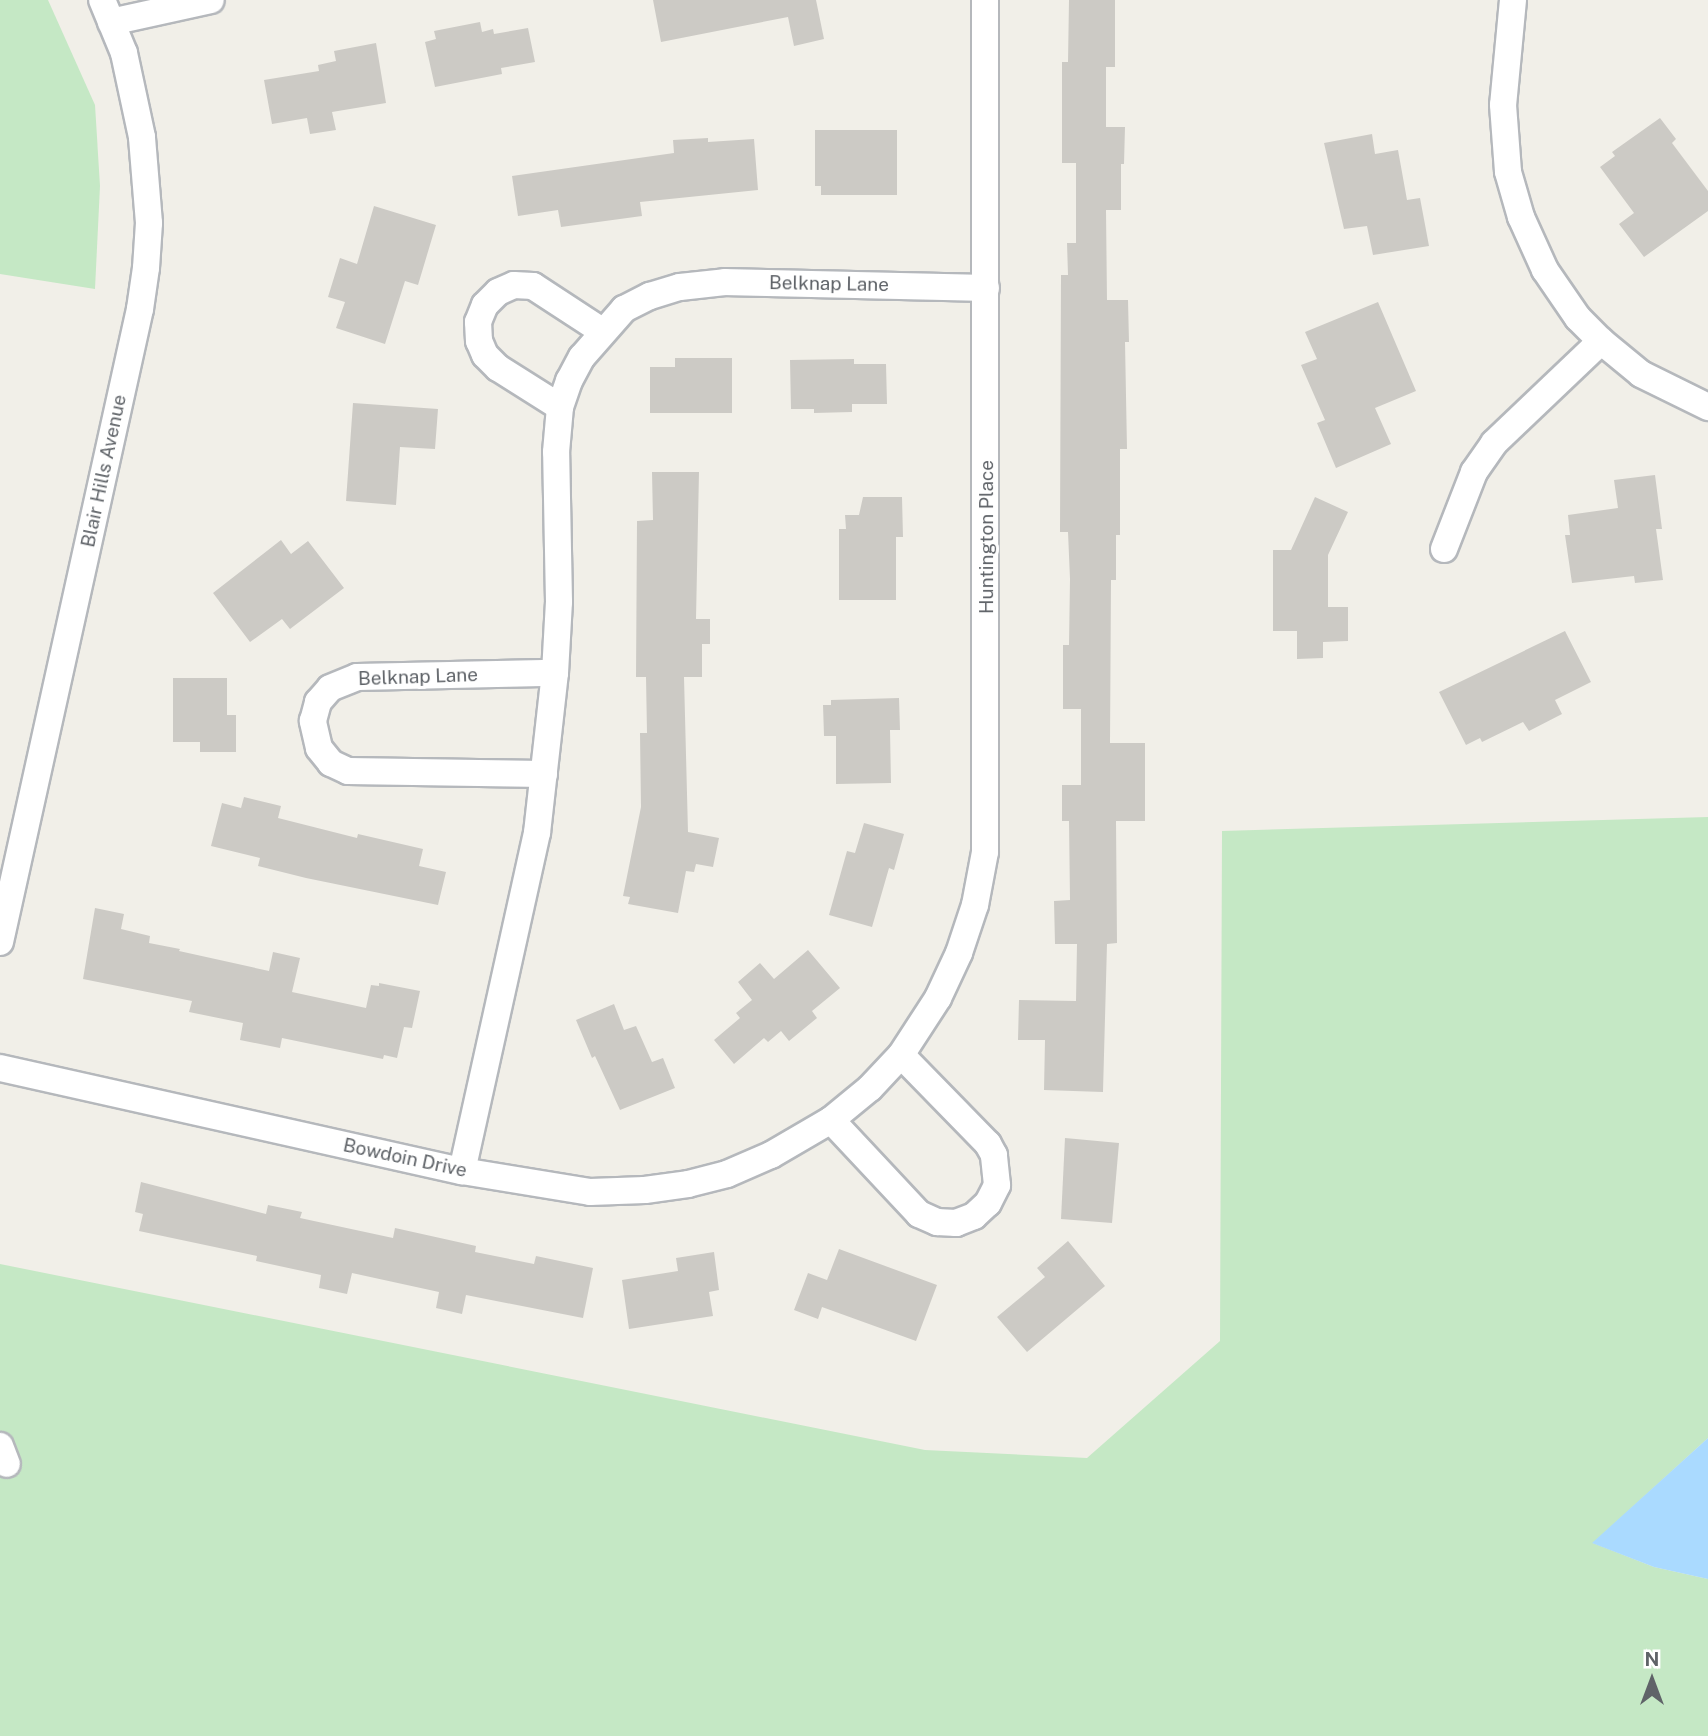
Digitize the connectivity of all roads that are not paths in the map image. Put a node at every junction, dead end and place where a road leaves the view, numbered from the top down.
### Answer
1 (211, 0) edge
2 (985, 0) edge
3 (1513, 0) edge
4 (106, 11) edge
5 (986, 288) junction
6 (603, 331) junction
7 (1601, 341) junction
8 (560, 407) junction
9 (1708, 407) edge
10 (1444, 549) dead end
11 (555, 673) junction
12 (544, 774) junction
13 (0, 942) edge
14 (901, 1055) junction
15 (0, 1068) edge
16 (831, 1120) junction
17 (805, 1136) joint
18 (462, 1171) junction

1 - 4 street
2 - 5 street, Huntington Place
3 - 7 street
4 - 13 street, Blair Hills Avenue
5 - 6 street, Belknap Lane
5 - 14 street, Huntington Place
6 - 8 street, Belknap Lane
6 - 8 street
7 - 9 street
7 - 10 street
8 - 11 street, Belknap Lane
11 - 12 street, Belknap Lane
11 - 12 street, Belknap Lane
12 - 18 street, Belknap Lane
14 - 16 street, Huntington Place
14 - 16 street
15 - 18 street, Bowdoin Drive
16 - 17 street, Huntington Place
17 - 18 street, Bowdoin Drive

